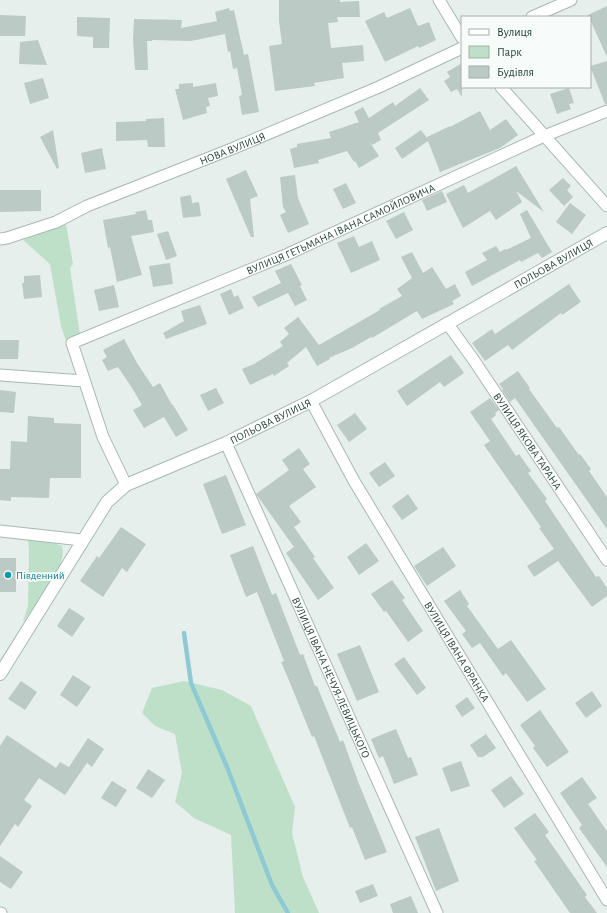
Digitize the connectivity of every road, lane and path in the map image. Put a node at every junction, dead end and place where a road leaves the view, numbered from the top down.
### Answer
1 (439, 0) edge
2 (571, 0) edge
3 (534, 16) edge
4 (461, 36) edge
5 (461, 48) edge
6 (502, 88) edge
7 (607, 111) edge
8 (544, 136) junction
9 (607, 206) edge
10 (607, 233) edge
11 (0, 239) edge
12 (447, 323) junction
13 (0, 375) edge
14 (84, 381) junction
15 (311, 401) junction
16 (226, 443) junction
17 (126, 484) junction
18 (0, 531) edge
19 (82, 540) junction
20 (607, 560) edge
21 (0, 674) edge
22 (607, 900) edge
23 (436, 913) edge

1 - 4 street
2 - 3 street
5 - 11 street, НОВА ВУЛИЦЯ
6 - 8 street
7 - 8 street, ВУЛИЦЯ ГЕТЬМАНА ІВАНА САМОЙЛОВИЧА
8 - 9 street
8 - 14 street, ВУЛИЦЯ ГЕТЬМАНА ІВАНА САМОЙЛОВИЧА
10 - 12 street, ПОЛЬОВА ВУЛИЦЯ
12 - 15 street, ПОЛЬОВА ВУЛИЦЯ
12 - 20 street, ВУЛИЦЯ ЯКОВА ТАРАНА
13 - 14 street
14 - 17 street
15 - 16 street, ПОЛЬОВА ВУЛИЦЯ
15 - 22 street, ВУЛИЦЯ ІВАНА ФРАНКА
16 - 17 street, ПОЛЬОВА ВУЛИЦЯ
16 - 23 street, ВУЛИЦЯ ІВАНА НЕЧУЯ-ЛЕВИЦЬКОГО
17 - 19 street, ПОЛЬОВА ВУЛИЦЯ
18 - 19 street
19 - 21 street, ПОЛЬОВА ВУЛИЦЯ

